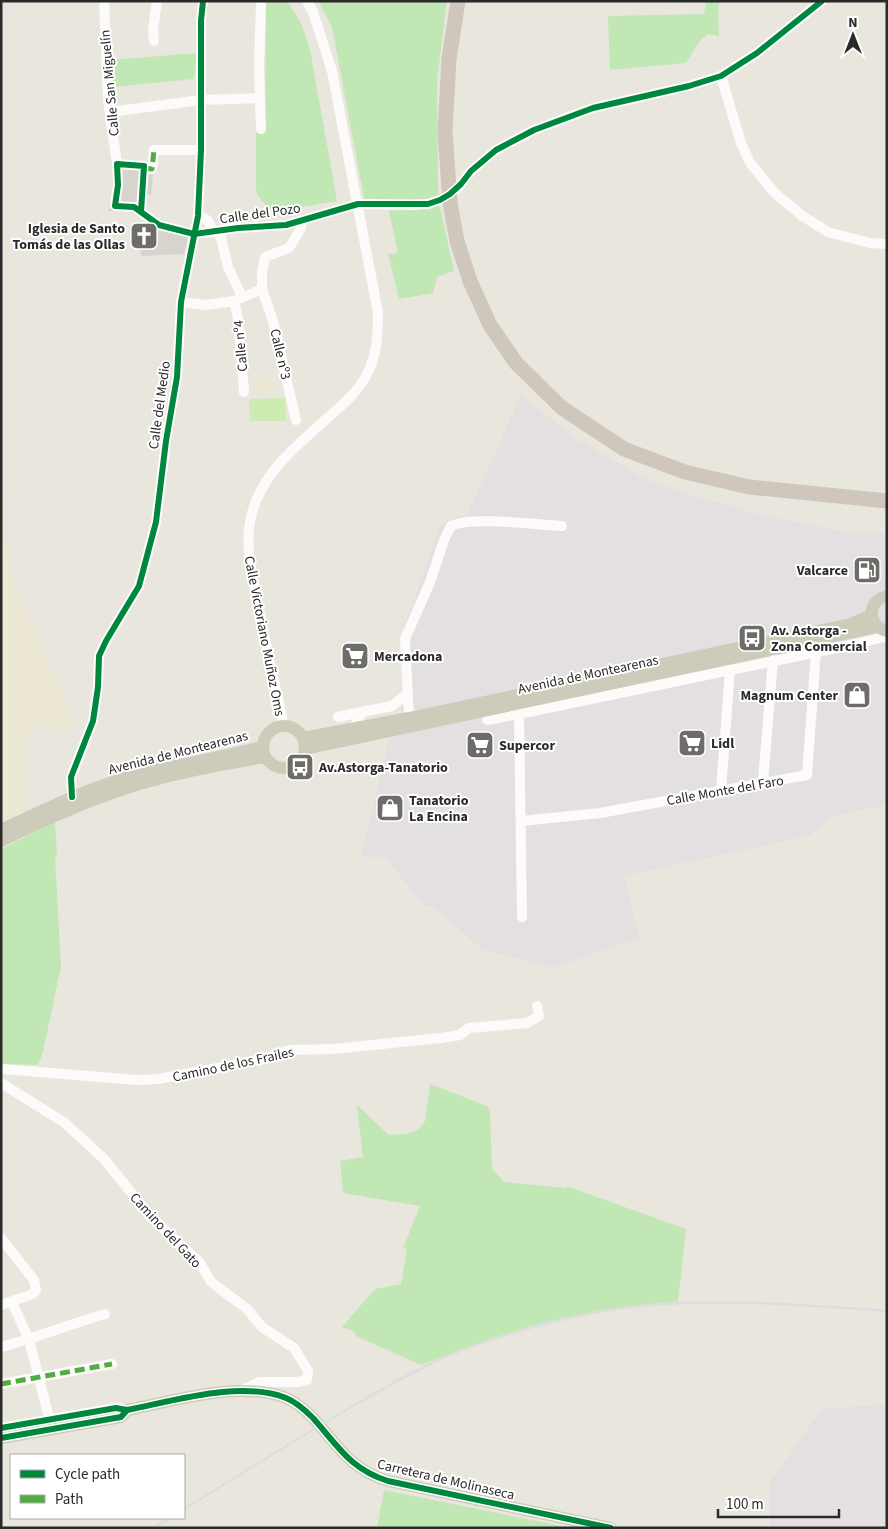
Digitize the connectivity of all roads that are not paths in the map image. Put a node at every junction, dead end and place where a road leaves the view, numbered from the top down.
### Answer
1 (104, 1) edge
2 (157, 1) edge
3 (204, 1) edge
4 (261, 1) edge
5 (306, 1) edge
6 (458, 1) edge
7 (822, 1) edge
8 (154, 41) dead end
9 (721, 76) junction
10 (260, 98) junction
11 (202, 100) junction
12 (110, 112) junction
13 (261, 129) dead end
14 (201, 150) junction
15 (117, 164) junction
16 (144, 168) junction
17 (457, 189) dead end
18 (440, 200) dead end
19 (358, 204) junction
20 (141, 212) junction
21 (198, 216) junction
22 (303, 220) junction
23 (215, 232) junction
24 (194, 234) junction
25 (887, 244) edge
26 (262, 289) junction
27 (238, 299) junction
28 (181, 302) junction
29 (244, 392) dead end
30 (296, 420) dead end
31 (887, 501) edge
32 (562, 526) dead end
33 (887, 596) edge
34 (871, 615) junction
35 (884, 631) edge
36 (816, 652) junction
37 (773, 660) junction
38 (730, 670) junction
39 (407, 694) junction
40 (392, 706) junction
41 (361, 712) junction
42 (408, 714) junction
43 (519, 714) junction
44 (338, 717) dead end
45 (487, 720) dead end
46 (282, 726) junction
47 (353, 728) junction
48 (304, 744) junction
49 (264, 752) junction
50 (763, 782) junction
51 (721, 790) junction
52 (73, 802) junction
53 (521, 821) junction
54 (1, 830) edge
55 (1, 841) edge
56 (522, 917) dead end
57 (537, 1006) dead end
58 (1, 1069) edge
59 (1, 1083) edge
60 (1, 1238) edge
61 (6, 1303) edge
62 (105, 1314) dead end
63 (29, 1340) junction
64 (1, 1347) edge
65 (112, 1364) dead end
66 (38, 1376) junction
67 (1, 1384) edge
68 (239, 1391) junction
69 (51, 1424) junction
70 (1, 1428) edge
71 (1, 1438) edge
72 (611, 1528) edge

1 - 12 street, Calle San Miguelín
2 - 8 street
3 - 11 street, Calle del Medio
4 - 10 street
5 - 19 street, Calle Victoriano Muñoz Oms
6 - 31 highway
7 - 9 street
9 - 17 street
9 - 25 street
10 - 11 street
10 - 13 street
11 - 12 street
11 - 14 street, Calle del Medio
12 - 15 street, Calle San Miguelín
14 - 16 street
14 - 21 street, Calle del Medio
15 - 16 street
15 - 20 street, Calle San Miguelín
16 - 20 street
18 - 19 street, Calle del Pozo
19 - 22 street, Calle del Pozo
19 - 46 street, Calle Victoriano Muñoz Oms
20 - 24 street
21 - 23 street
21 - 24 street, Calle del Medio
22 - 23 street, Calle del Pozo
22 - 26 street
23 - 24 street, Calle del Pozo
23 - 27 street, Calle nº4
24 - 28 street, Calle del Medio
26 - 27 street
26 - 30 street, Calle nº3
27 - 28 street
27 - 29 street, Calle nº4
28 - 52 street, Calle del Medio
32 - 39 street
33 - 34 main road
34 - 35 main road
34 - 42 main road, Avenida de Montearenas
35 - 36 street
35 - 48 main road, Avenida de Montearenas
36 - 37 street
36 - 50 street, Calle Monte del Faro
37 - 38 street
37 - 50 street
38 - 43 street
38 - 51 street
39 - 40 street
39 - 42 street
40 - 41 street
40 - 42 street
41 - 44 street
41 - 47 street
42 - 47 main road, Avenida de Montearenas
43 - 45 street
43 - 53 street
46 - 48 main road
46 - 49 main road
47 - 48 main road, Avenida de Montearenas
48 - 49 main road
49 - 52 main road, Avenida de Montearenas
50 - 51 street, Calle Monte del Faro
51 - 53 street, Calle Monte del Faro
52 - 54 main road
52 - 55 main road
53 - 56 street
57 - 58 street, Camino de los Frailes
59 - 68 street, Camino del Gato
60 - 61 street
61 - 63 street
62 - 63 street
63 - 64 street
63 - 66 street
65 - 66 street
66 - 67 street
66 - 69 street
68 - 69 main road, Carretera de Molinaseca
68 - 72 main road, Carretera de Molinaseca
69 - 70 street
69 - 71 main road, Carretera de Molinaseca

